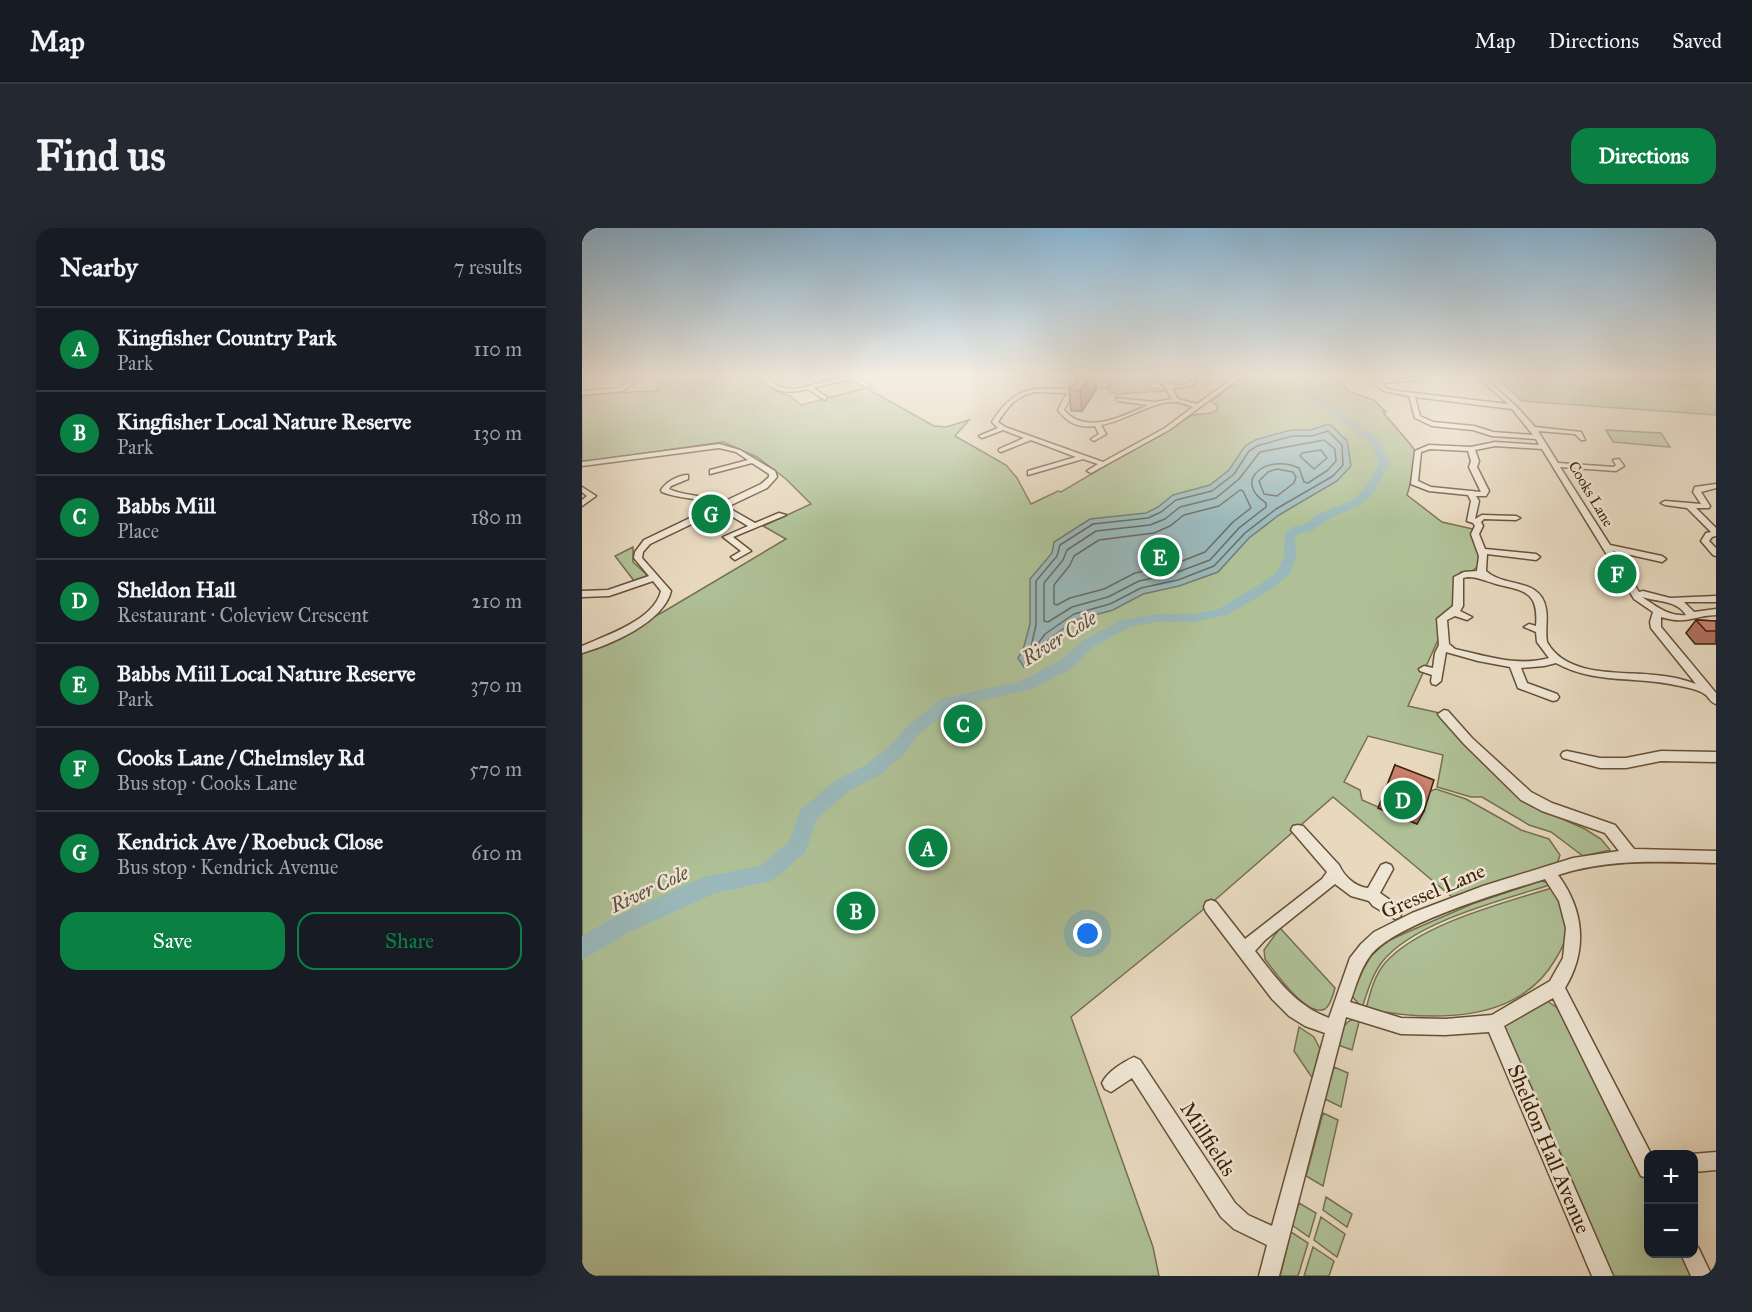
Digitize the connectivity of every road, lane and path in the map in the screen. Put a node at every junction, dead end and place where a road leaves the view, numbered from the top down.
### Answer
1 (999, 426) edge
2 (1098, 426) edge
3 (1171, 426) edge
4 (1450, 426) edge
5 (1529, 426) edge
6 (1003, 428) junction
7 (1469, 428) joint
8 (1532, 429) junction
9 (982, 436) dead end
10 (1538, 436) junction
11 (1030, 438) junction
12 (1094, 439) dead end
13 (1584, 439) dead end
14 (1544, 447) junction
15 (1471, 449) junction
16 (1001, 450) dead end
17 (1083, 457) junction
18 (753, 460) junction
19 (1617, 460) dead end
20 (582, 464) edge
21 (1103, 464) junction
22 (1556, 465) junction
23 (1091, 471) dead end
24 (713, 472) dead end
25 (1031, 473) dead end
26 (685, 477) dead end
27 (1716, 486) edge
28 (582, 489) edge
29 (1472, 495) junction
30 (582, 504) edge
31 (1665, 504) dead end
32 (722, 506) junction
33 (1689, 506) junction
34 (1706, 506) junction
35 (1716, 507) edge
36 (782, 515) dead end
37 (1470, 520) dead end
38 (1509, 520) dead end
39 (754, 526) junction
40 (1716, 534) edge
41 (1606, 547) junction
42 (1484, 551) junction
43 (1716, 553) edge
44 (735, 557) dead end
45 (1536, 557) dead end
46 (1662, 558) dead end
47 (1482, 574) junction
48 (655, 577) junction
49 (582, 594) edge
50 (1716, 599) edge
51 (1654, 605) junction
52 (1454, 612) junction
53 (1716, 612) edge
54 (1691, 615) junction
55 (1467, 617) dead end
56 (1677, 619) junction
57 (1529, 627) dead end
58 (1541, 630) junction
59 (1444, 645) junction
60 (1671, 646) junction
61 (582, 650) edge
62 (1557, 659) junction
63 (1515, 665) junction
64 (1686, 665) junction
65 (1424, 669) dead end
66 (1666, 680) junction
67 (1708, 691) junction
68 (1553, 697) dead end
69 (1716, 700) edge
70 (1444, 714) dead end
71 (1567, 755) dead end
72 (1716, 757) edge
73 (1298, 830) dead end
74 (1630, 855) junction
75 (1716, 857) edge
76 (1386, 869) dead end
77 (1548, 872) junction
78 (1335, 874) junction
79 (1372, 894) junction
80 (1211, 907) dead end
81 (1395, 912) dead end
82 (1246, 949) junction
83 (1556, 987) junction
84 (1340, 1007) junction
85 (1494, 1023) junction
86 (1334, 1028) junction
87 (1111, 1083) dead end
88 (1644, 1160) edge
89 (1716, 1161) edge
90 (1698, 1163) edge
91 (1279, 1240) junction
92 (1693, 1258) edge
93 (1269, 1276) edge
94 (1604, 1276) edge
95 (1702, 1276) edge

1 - 6 street
2 - 12 street
3 - 21 street
4 - 7 street
5 - 8 street, Cooks Lane
6 - 9 street
6 - 11 street
7 - 10 street
8 - 10 street, Cooks Lane
8 - 13 street
10 - 14 street, Cooks Lane
11 - 16 street
11 - 17 street
14 - 15 street
14 - 22 street, Cooks Lane
15 - 29 street
15 - 29 street
17 - 21 street
17 - 25 street
18 - 20 street
18 - 24 street
18 - 32 street
19 - 22 street
21 - 23 street
22 - 41 street, Cooks Lane
26 - 32 street
27 - 34 street
28 - 30 street
29 - 37 street
31 - 33 street
32 - 39 street
32 - 48 street
33 - 34 street
33 - 40 street
34 - 35 street
36 - 39 street
38 - 42 street
39 - 44 street
40 - 43 street
41 - 46 street
41 - 51 street, Cooks Lane
42 - 45 street
42 - 47 street
47 - 52 street
47 - 58 street
48 - 49 street
48 - 61 street
50 - 51 street
51 - 54 street, Cooks Lane
51 - 56 street, Cooks Lane
51 - 60 street
52 - 55 street
52 - 59 street
53 - 54 street
54 - 56 street
56 - 60 street
57 - 58 street
58 - 62 street
59 - 63 street
59 - 65 street
60 - 64 street
62 - 63 street
62 - 66 street
63 - 68 street
64 - 66 street
64 - 67 street
66 - 67 street
67 - 69 street
70 - 74 street
71 - 72 street
73 - 78 street
74 - 75 street, Gressel Lane
74 - 77 street, Gressel Lane
76 - 79 street
77 - 83 street
77 - 84 street, Gressel Lane
78 - 79 street
78 - 82 street
79 - 81 street
80 - 82 street
82 - 86 street
83 - 85 street
83 - 88 street
84 - 85 street
84 - 86 street, Gressel Lane
85 - 94 street, Sheldon Hall Avenue
86 - 91 street, Gressel Lane
87 - 91 street, Millfields
89 - 90 street
91 - 93 street, Gressel Lane
92 - 95 street

